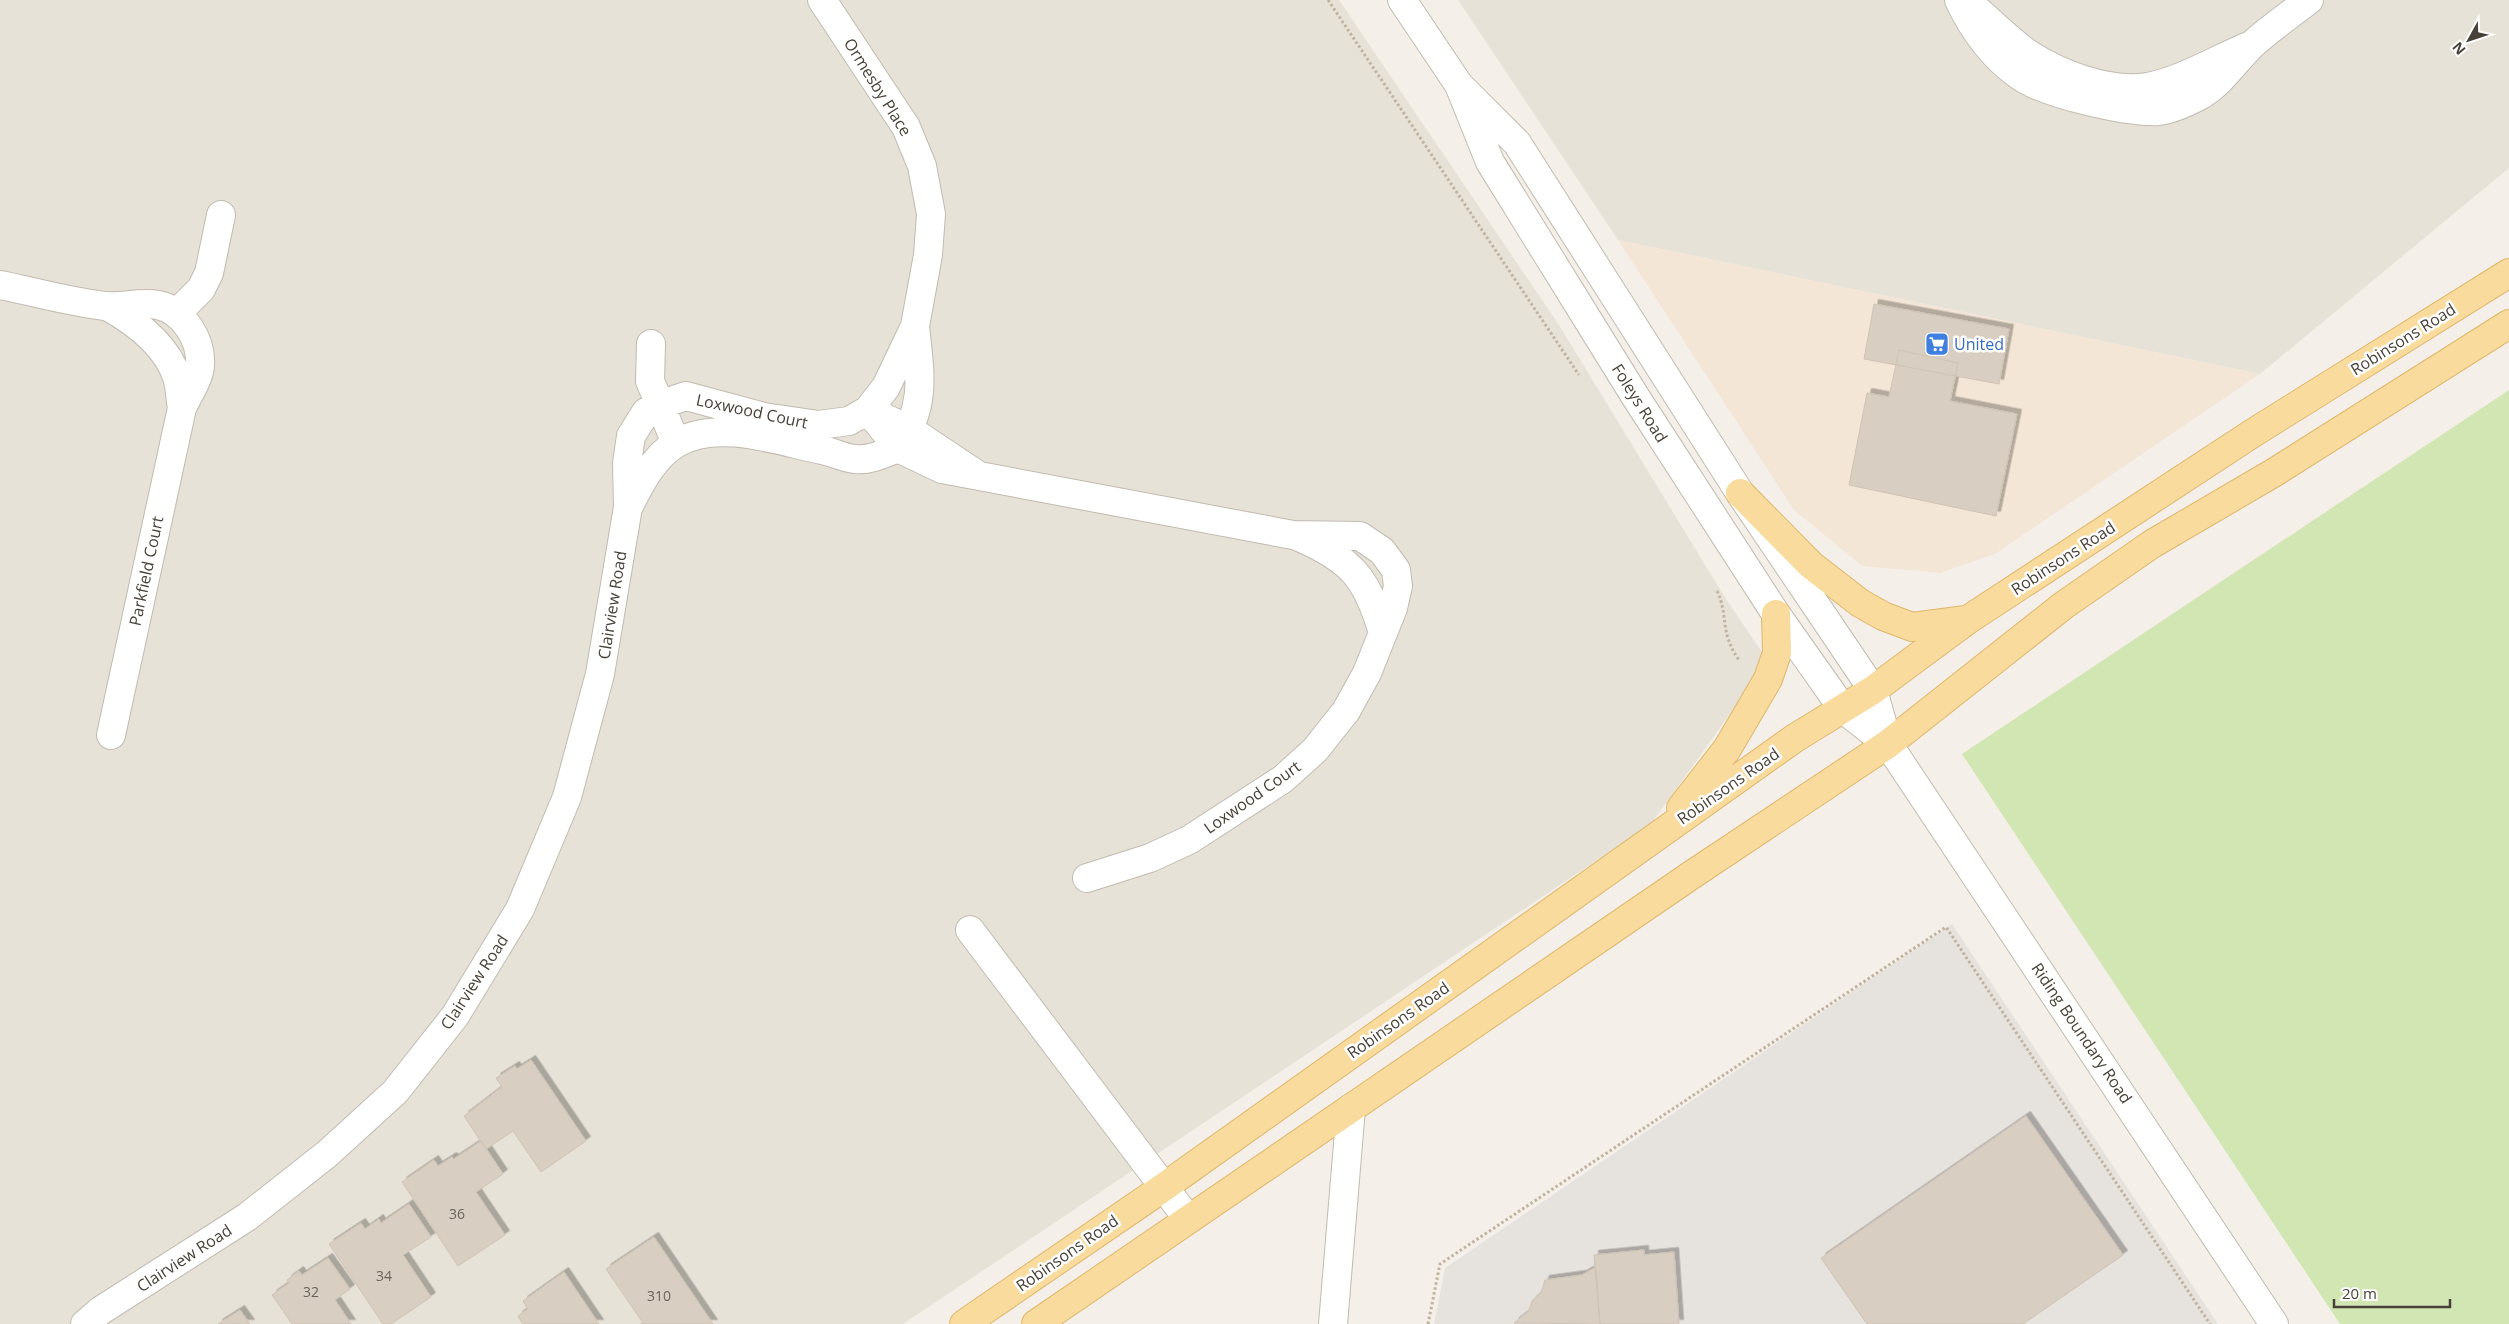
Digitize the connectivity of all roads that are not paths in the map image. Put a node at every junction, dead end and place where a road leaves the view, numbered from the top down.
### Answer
1 (822, 0) edge
2 (1402, 0) edge
3 (1959, 0) edge
4 (1967, 0) edge
5 (2309, 0) edge
6 (2254, 43) junction
7 (1458, 85) junction
8 (221, 215) dead end
9 (2509, 273) edge
10 (0, 285) edge
11 (107, 306) junction
12 (177, 313) junction
13 (2509, 324) edge
14 (915, 326) junction
15 (651, 344) dead end
16 (659, 404) junction
17 (182, 408) junction
18 (868, 410) junction
19 (904, 439) junction
20 (676, 443) junction
21 (1740, 493) junction
22 (628, 507) junction
23 (1776, 614) junction
24 (1968, 619) junction
25 (1873, 690) junction
26 (1843, 709) junction
27 (111, 735) dead end
28 (1888, 744) junction
29 (1658, 836) junction
30 (1087, 878) dead end
31 (970, 930) dead end
32 (1351, 1108) junction
33 (1164, 1187) junction
34 (1188, 1219) junction
35 (93, 1318) edge
36 (64, 1324) edge
37 (964, 1324) edge
38 (1036, 1324) edge
39 (1333, 1324) edge
40 (2274, 1324) edge

1 - 14 street, Ormesby Place
2 - 7 street, Foleys Road
3 - 6 street
4 - 6 street
5 - 6 street
7 - 21 street, Foleys Road
7 - 23 street, Foleys Road
8 - 12 street
9 - 24 main road, Robinsons Road
10 - 11 street, Parkfield Court
11 - 12 street, Parkfield Court
11 - 17 street, Parkfield Court
12 - 17 street, Parkfield Court
13 - 28 main road
14 - 18 street, Ormesby Place
14 - 19 street, Ormesby Place
15 - 16 street
16 - 18 street, Loxwood Court
16 - 20 street
16 - 22 street, Clairview Road
17 - 27 street, Parkfield Court
18 - 19 street
19 - 20 street, Loxwood Court
19 - 30 street, Loxwood Court
20 - 22 street, Clairview Road
21 - 24 main road
21 - 25 street, Foleys Road
22 - 35 street, Clairview Road
23 - 26 street, Foleys Road
23 - 29 main road
24 - 25 main road, Robinsons Road
25 - 26 main road, Robinsons Road
25 - 28 street, Foleys Road
26 - 28 street, Foleys Road
26 - 29 main road, Robinsons Road
28 - 32 main road
28 - 40 street, Riding Boundary Road
29 - 33 main road, Robinsons Road
31 - 33 street
32 - 34 main road
32 - 39 street
33 - 34 street
33 - 37 main road, Robinsons Road
34 - 38 main road
35 - 36 street, Clairview Road

